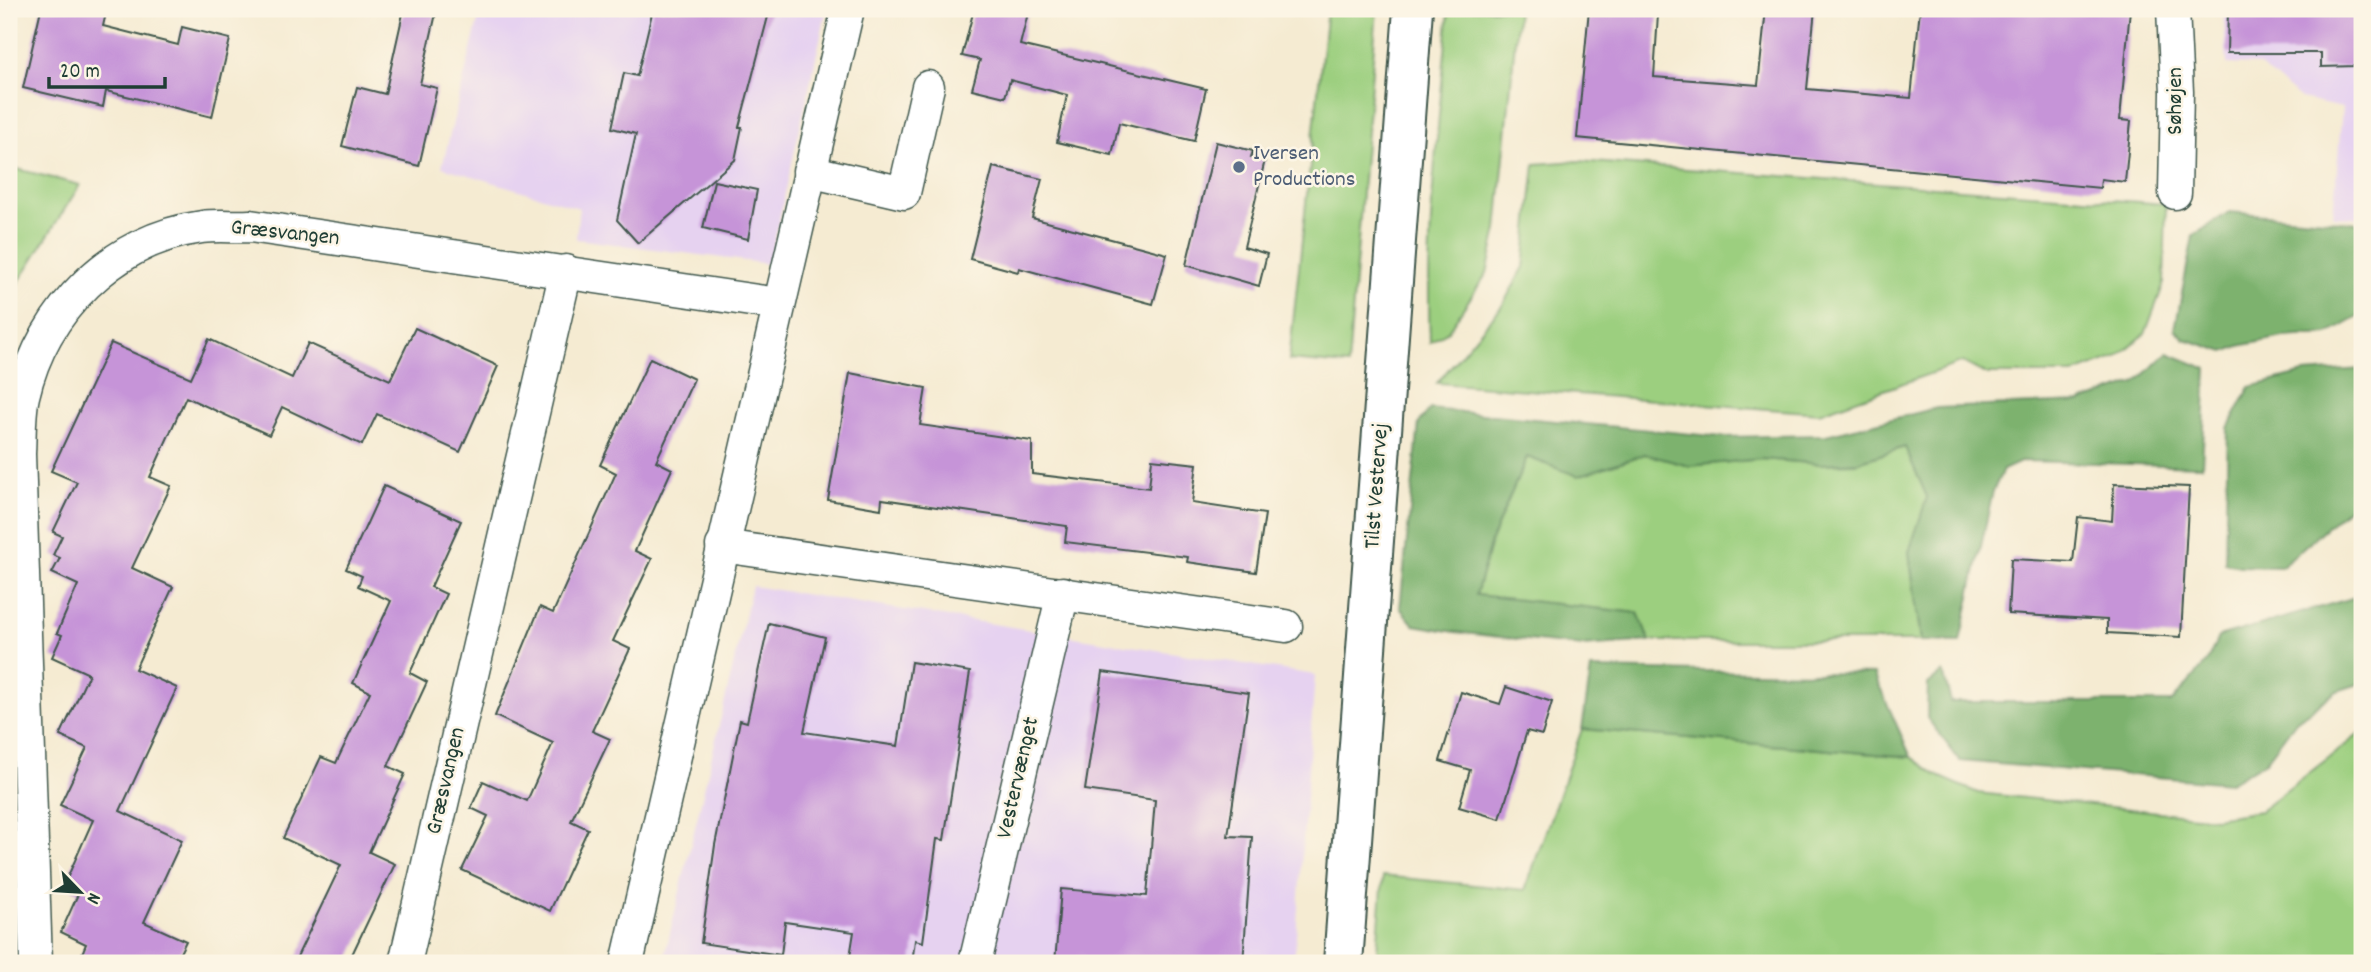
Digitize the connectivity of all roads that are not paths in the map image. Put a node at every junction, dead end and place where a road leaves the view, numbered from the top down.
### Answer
1 (848, 9) edge
2 (1413, 9) edge
3 (2174, 9) edge
4 (928, 87) dead end
5 (809, 171) junction
6 (2175, 193) dead end
7 (566, 271) junction
8 (778, 304) junction
9 (722, 546) junction
10 (1063, 593) junction
11 (1286, 626) dead end
12 (36, 963) edge
13 (405, 963) edge
14 (627, 963) edge
15 (975, 963) edge
16 (1343, 963) edge

1 - 5 street
2 - 16 street, Tilst Vestervej
3 - 6 street, Søhøjen
4 - 5 street
5 - 8 street
7 - 8 street, Græsvangen
7 - 12 street, Græsvangen
7 - 13 street, Græsvangen
8 - 9 street
9 - 10 street
9 - 14 street
10 - 11 street
10 - 15 street, Vestervænget

